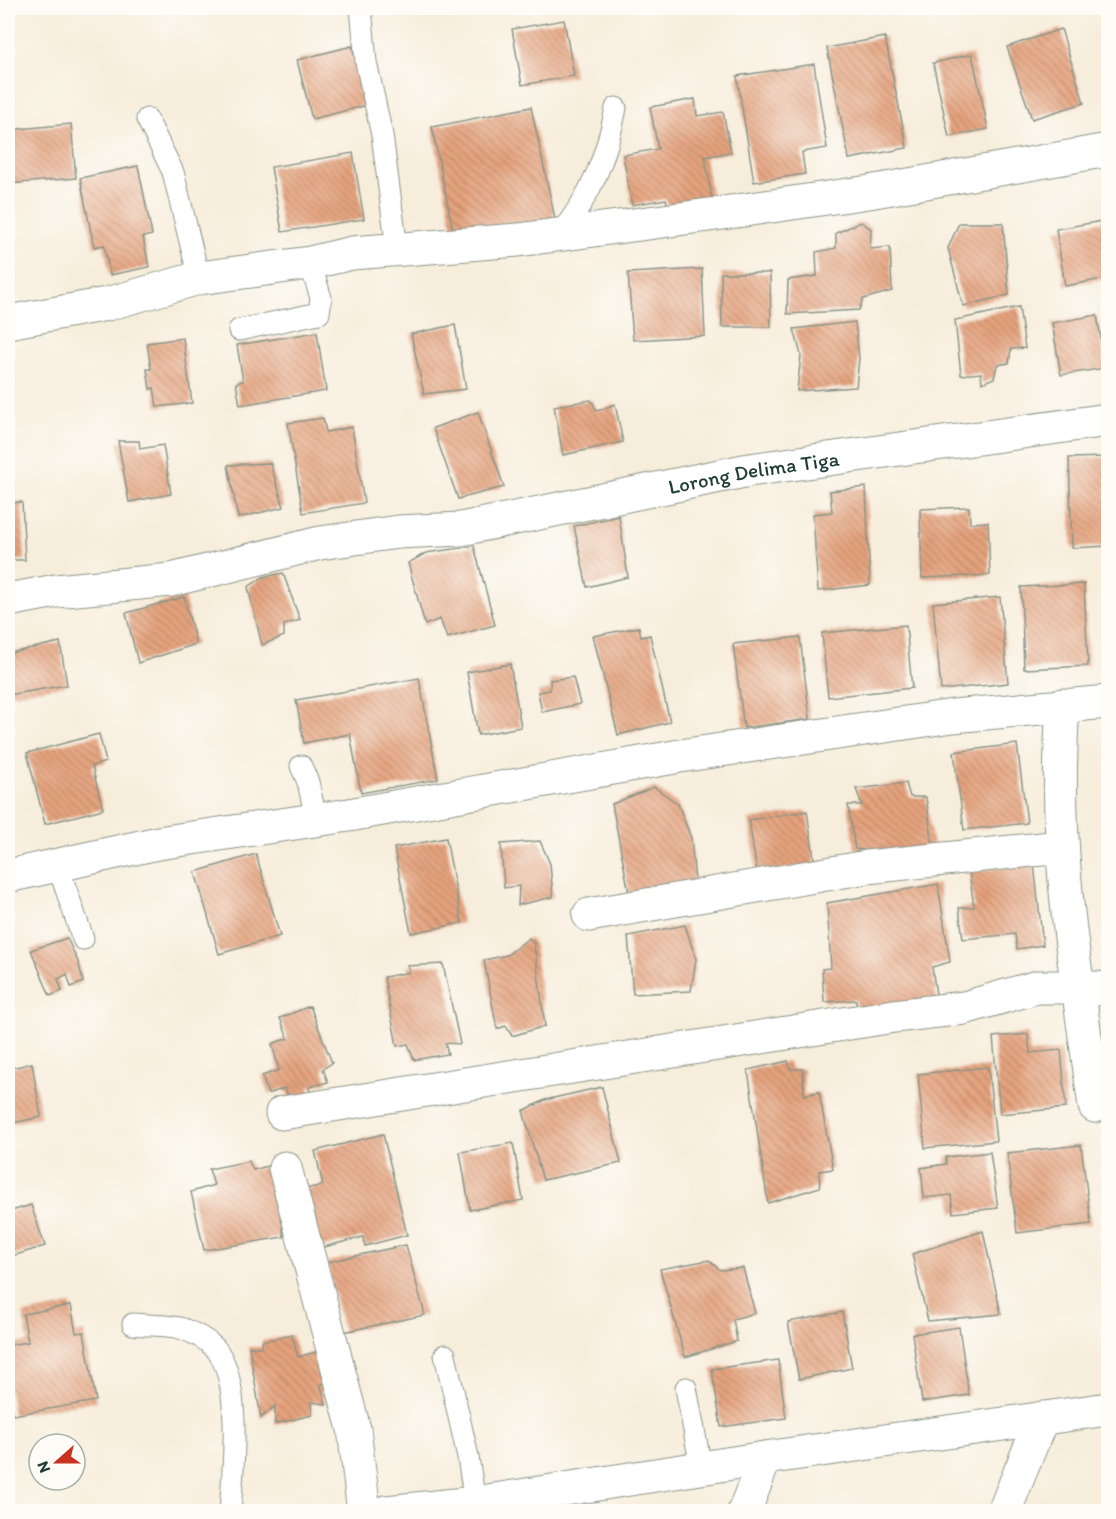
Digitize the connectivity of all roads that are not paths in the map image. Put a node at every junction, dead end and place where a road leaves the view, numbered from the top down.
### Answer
1 (361, 8) edge
2 (616, 108) dead end
3 (147, 119) dead end
4 (1108, 150) edge
5 (561, 234) junction
6 (397, 249) junction
7 (310, 263) junction
8 (199, 278) junction
9 (8, 322) edge
10 (239, 330) dead end
11 (1108, 420) edge
12 (8, 600) edge
13 (1108, 702) edge
14 (1063, 705) junction
15 (301, 766) dead end
16 (316, 818) junction
17 (1061, 847) junction
18 (58, 866) junction
19 (8, 876) edge
20 (589, 915) dead end
21 (83, 939) dead end
22 (1093, 988) edge
23 (1095, 1106) dead end
24 (282, 1113) dead end
25 (285, 1168) dead end
26 (133, 1324) dead end
27 (445, 1354) dead end
28 (686, 1388) dead end
29 (1108, 1409) edge
30 (1042, 1418) junction
31 (765, 1458) junction
32 (701, 1467) junction
33 (475, 1503) junction
34 (230, 1512) edge
35 (364, 1512) edge
36 (386, 1512) edge
37 (744, 1512) edge
38 (1004, 1512) edge

1 - 6 lane
2 - 5 lane
3 - 8 lane
4 - 5 street
5 - 6 street
6 - 7 street
7 - 8 street
7 - 10 lane
8 - 9 street
11 - 12 street, Lorong Delima Tiga
13 - 14 street
14 - 16 street
14 - 17 street
15 - 16 lane
16 - 18 street
17 - 20 street
17 - 22 street
18 - 19 street
18 - 21 lane
22 - 23 street
22 - 24 street
25 - 35 street
26 - 34 lane
27 - 33 lane
28 - 32 lane
29 - 30 street
30 - 31 street
30 - 38 street
31 - 32 street
31 - 37 street
32 - 33 street
33 - 36 street

